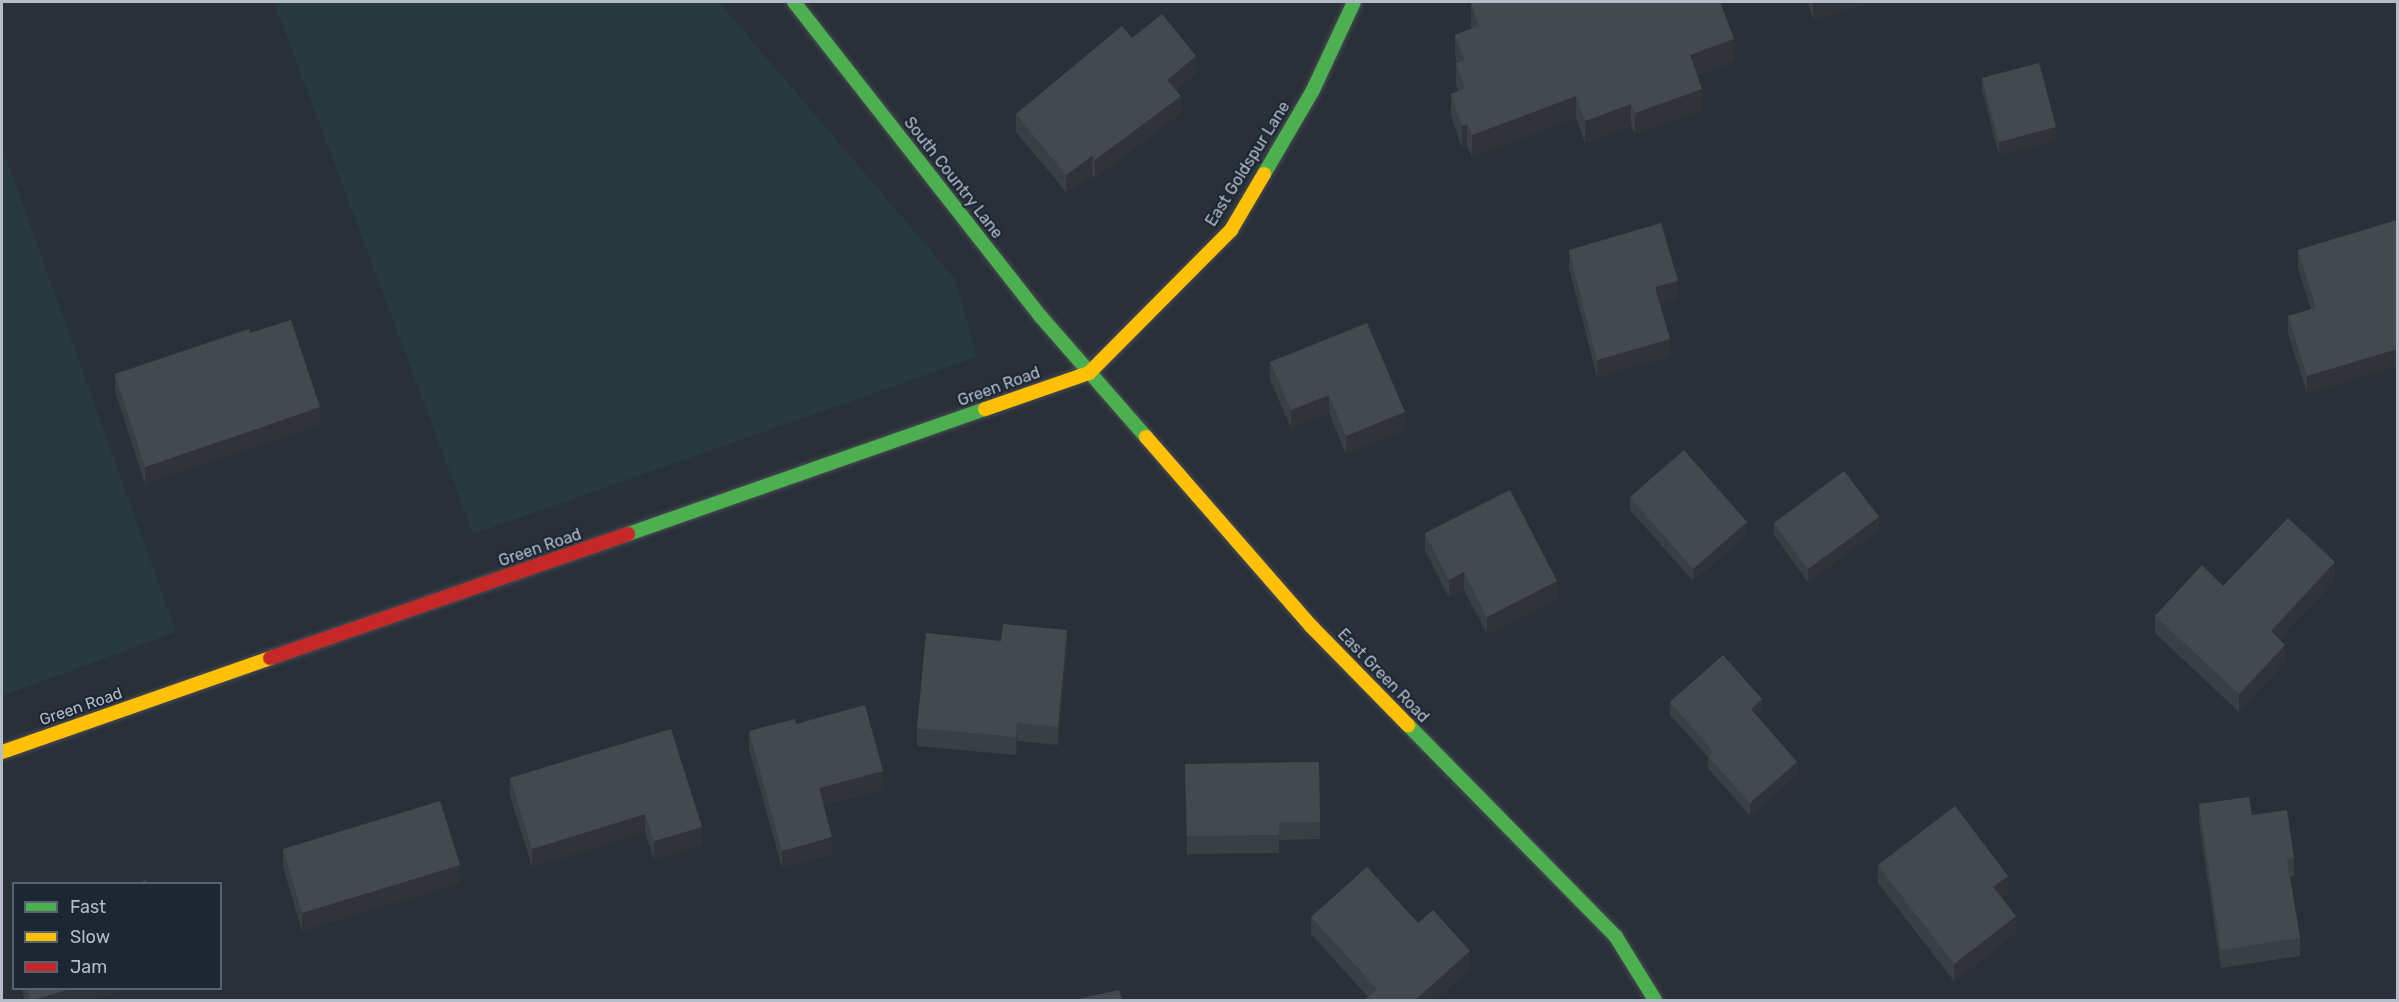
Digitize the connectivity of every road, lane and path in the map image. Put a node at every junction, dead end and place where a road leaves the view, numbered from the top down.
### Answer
1 (794, 2) edge
2 (1354, 2) edge
3 (1089, 373) junction
4 (2, 752) edge
5 (1654, 1000) edge

1 - 3 street, South Country Lane
2 - 3 street, East Goldspur Lane
3 - 4 street, Green Road
3 - 5 street, East Green Road

